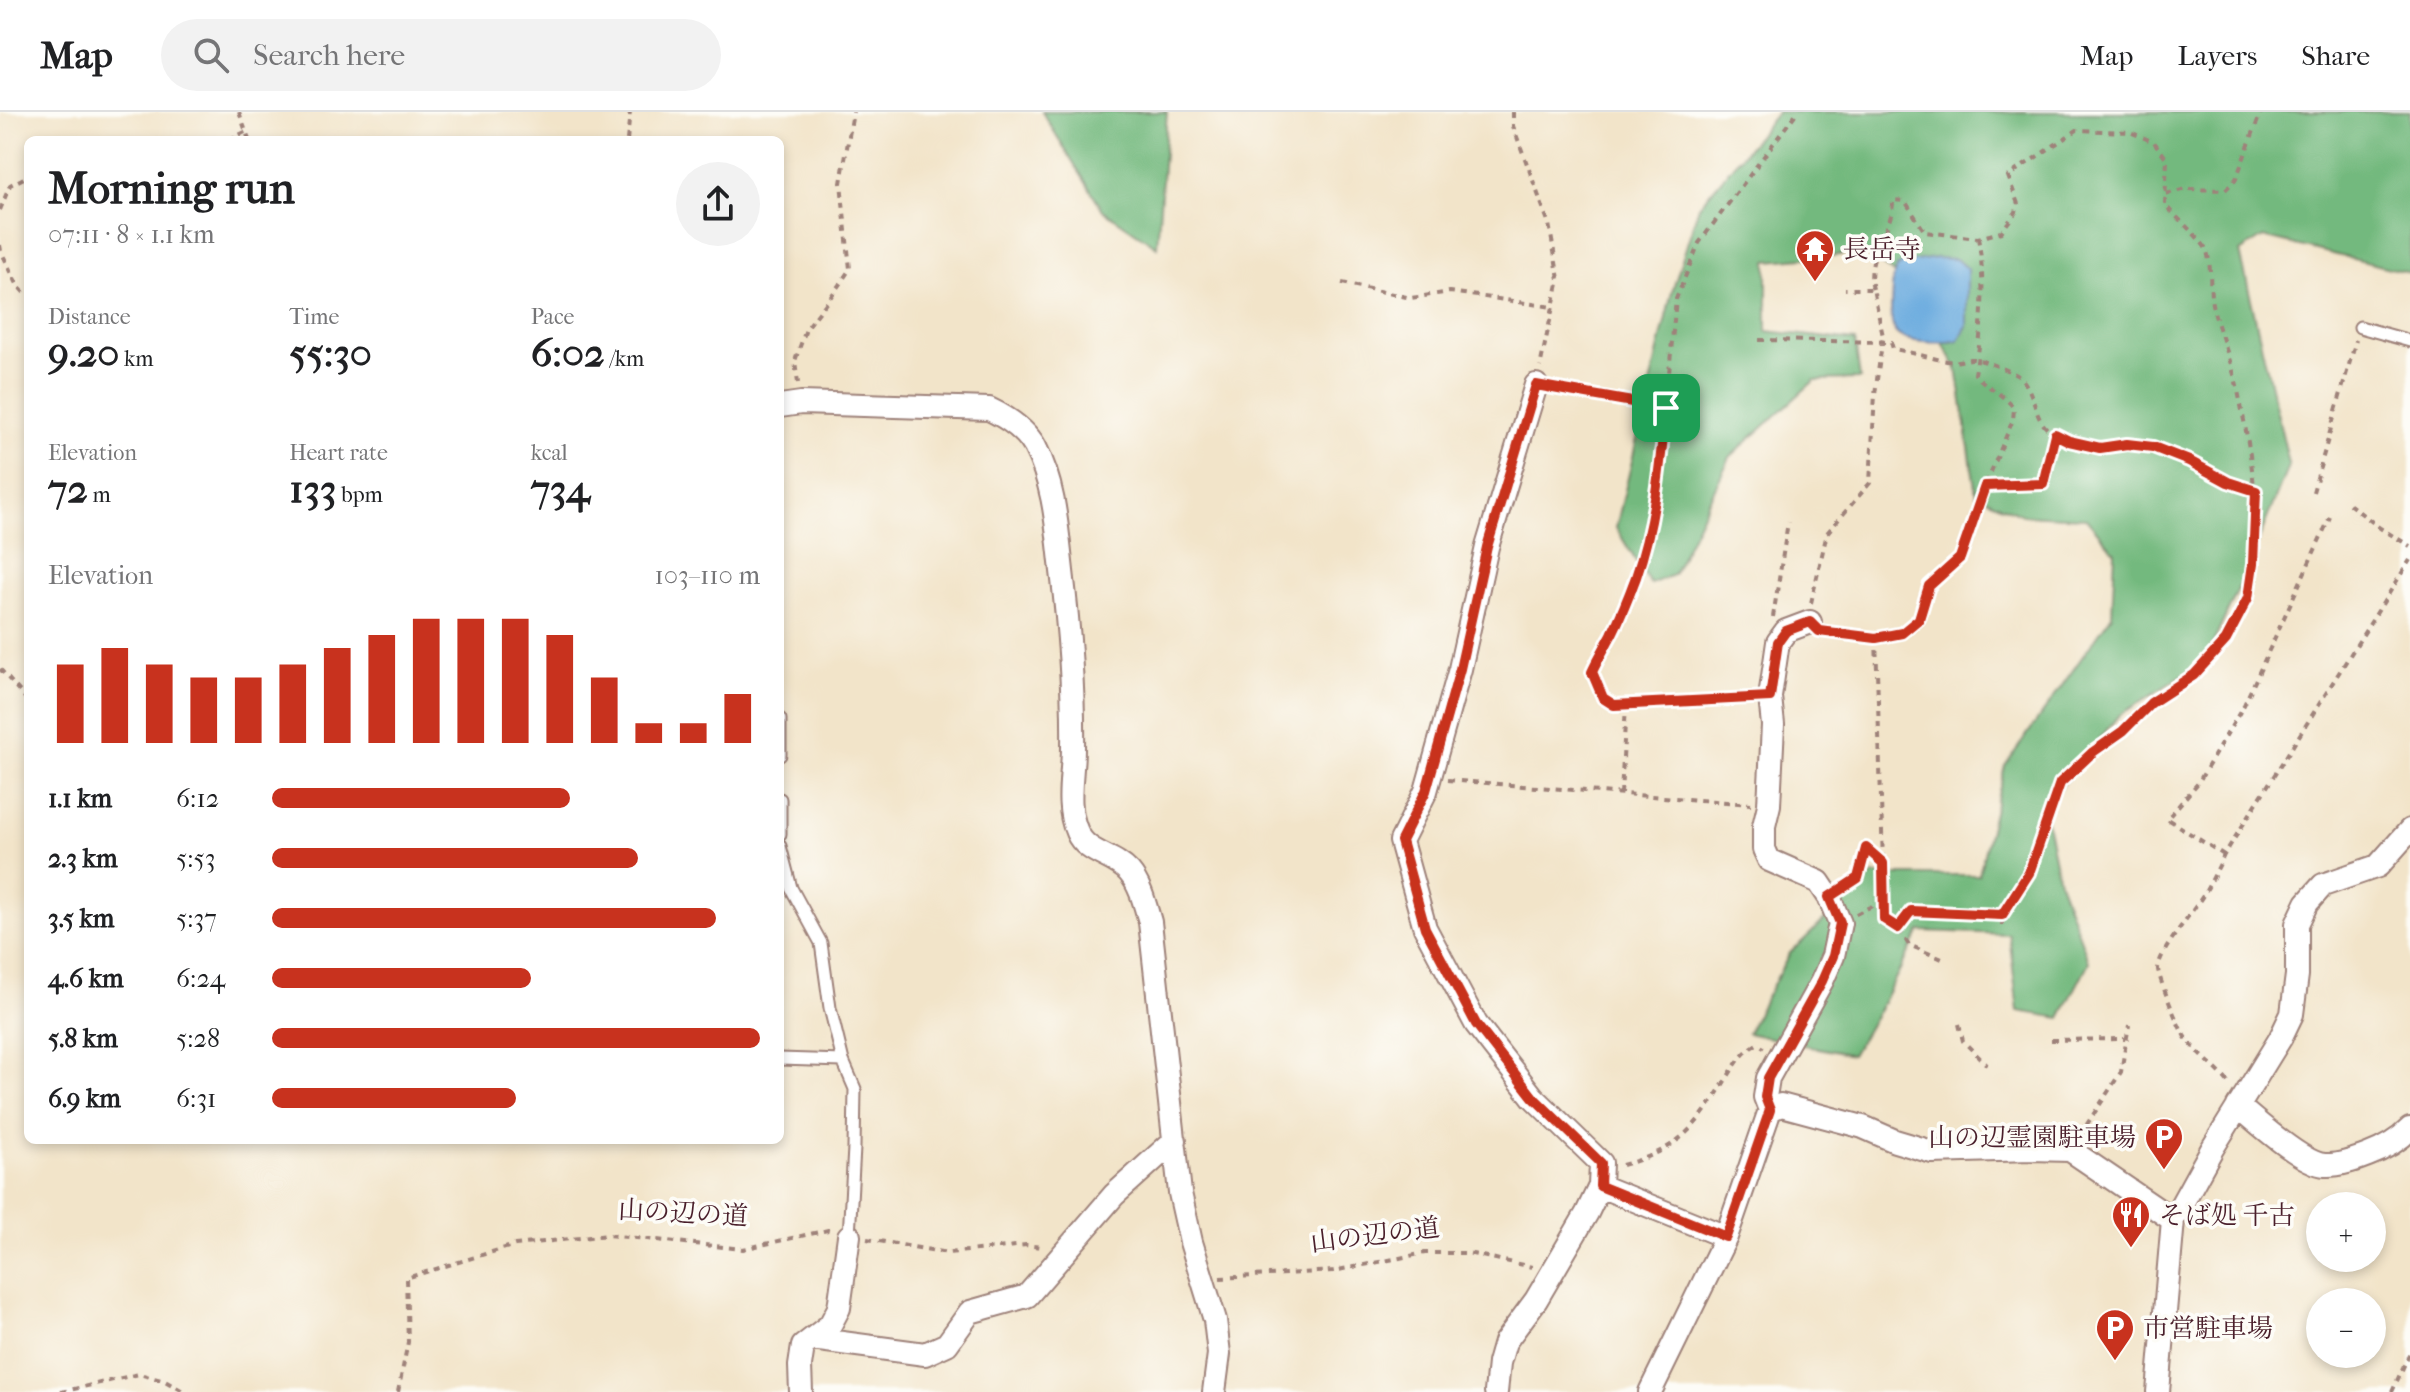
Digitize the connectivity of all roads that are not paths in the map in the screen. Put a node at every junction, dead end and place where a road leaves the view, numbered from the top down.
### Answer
1 (2360, 327) road end
2 (2410, 341) edge
3 (1536, 385) road end
4 (790, 405) edge
5 (1810, 622) road end
6 (2410, 830) edge
7 (784, 861) edge
8 (784, 1059) edge
9 (843, 1061) junction
10 (2238, 1106) junction
11 (1770, 1110) junction
12 (2410, 1129) edge
13 (1175, 1140) junction
14 (1600, 1186) junction
15 (2173, 1220) junction
16 (849, 1236) joint
17 (1726, 1237) junction
18 (812, 1339) junction
19 (801, 1392) edge
20 (1214, 1392) edge
21 (1496, 1392) edge
22 (1650, 1392) edge
23 (2158, 1392) edge

1 - 2 lane
3 - 14 street
4 - 13 street
5 - 11 street
6 - 10 street
7 - 9 lane
8 - 9 lane
9 - 16 lane
10 - 12 street
10 - 15 street
11 - 15 street
11 - 17 street
13 - 18 street
13 - 20 street
14 - 17 street
14 - 21 street
15 - 23 street
16 - 18 street
17 - 22 street
18 - 19 street

